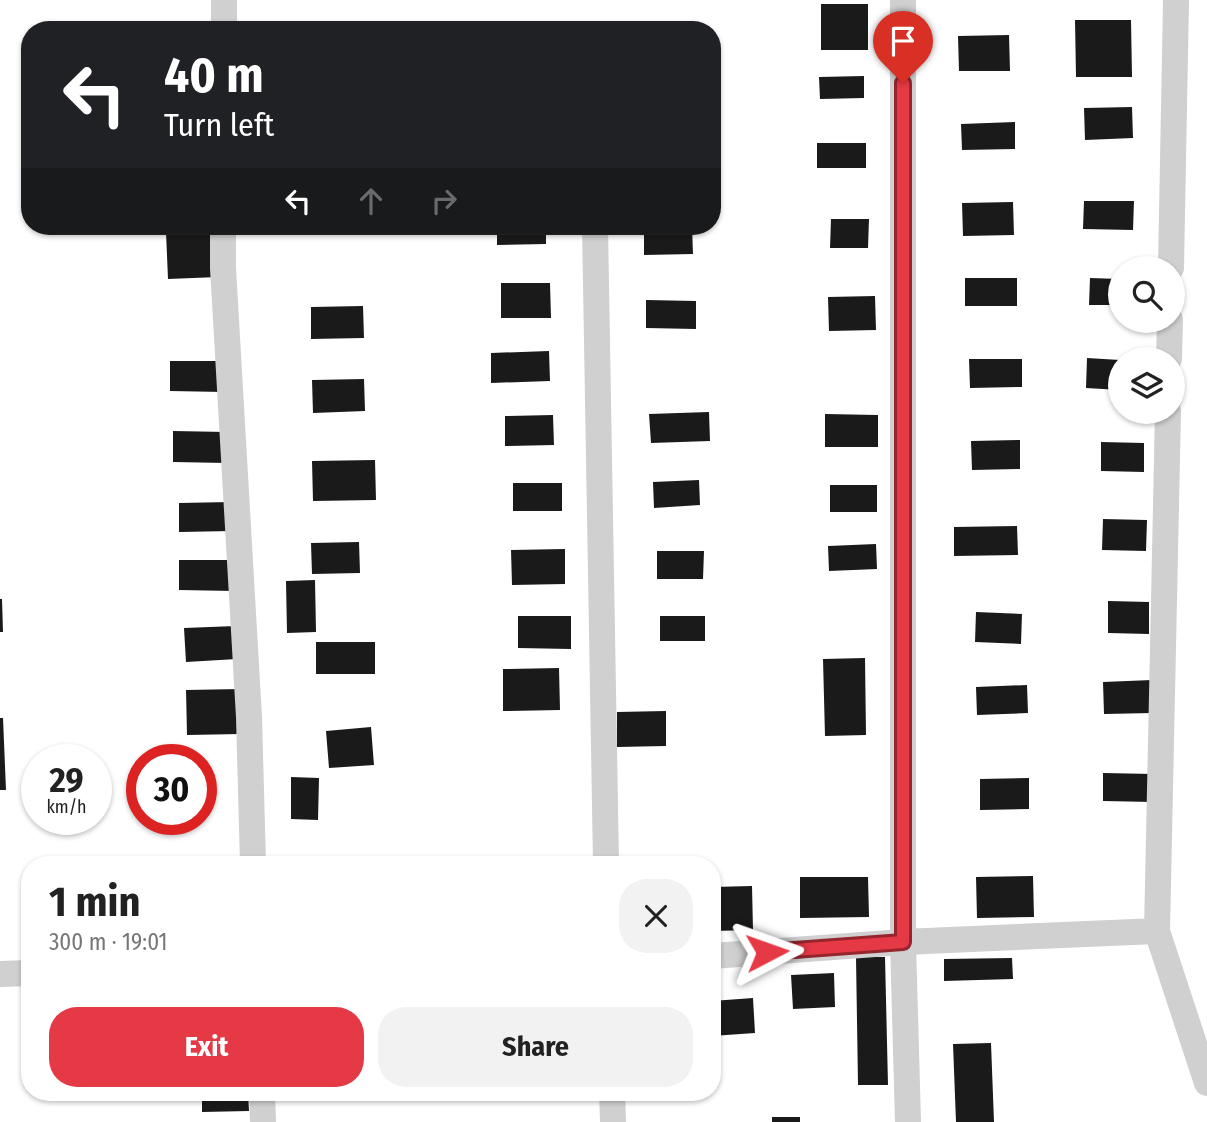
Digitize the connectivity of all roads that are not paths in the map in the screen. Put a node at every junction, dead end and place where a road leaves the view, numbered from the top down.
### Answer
1 (224, 0) edge
2 (903, 0) edge
3 (1176, 0) edge
4 (224, 21) edge
5 (223, 235) edge
6 (595, 235) edge
7 (1171, 256) edge
8 (1168, 424) edge
9 (253, 856) edge
10 (606, 856) edge
11 (1157, 931) junction
12 (903, 942) junction
13 (721, 955) edge
14 (21, 973) edge
15 (0, 974) edge
16 (1207, 1083) edge
17 (263, 1101) edge
18 (612, 1101) edge
19 (264, 1122) edge
20 (613, 1122) edge
21 (908, 1122) edge

1 - 4 street
2 - 12 street
3 - 7 street
5 - 9 street
6 - 10 street
8 - 11 street
11 - 12 street
11 - 16 street
12 - 13 street
12 - 21 street
14 - 15 street
17 - 19 street
18 - 20 street

